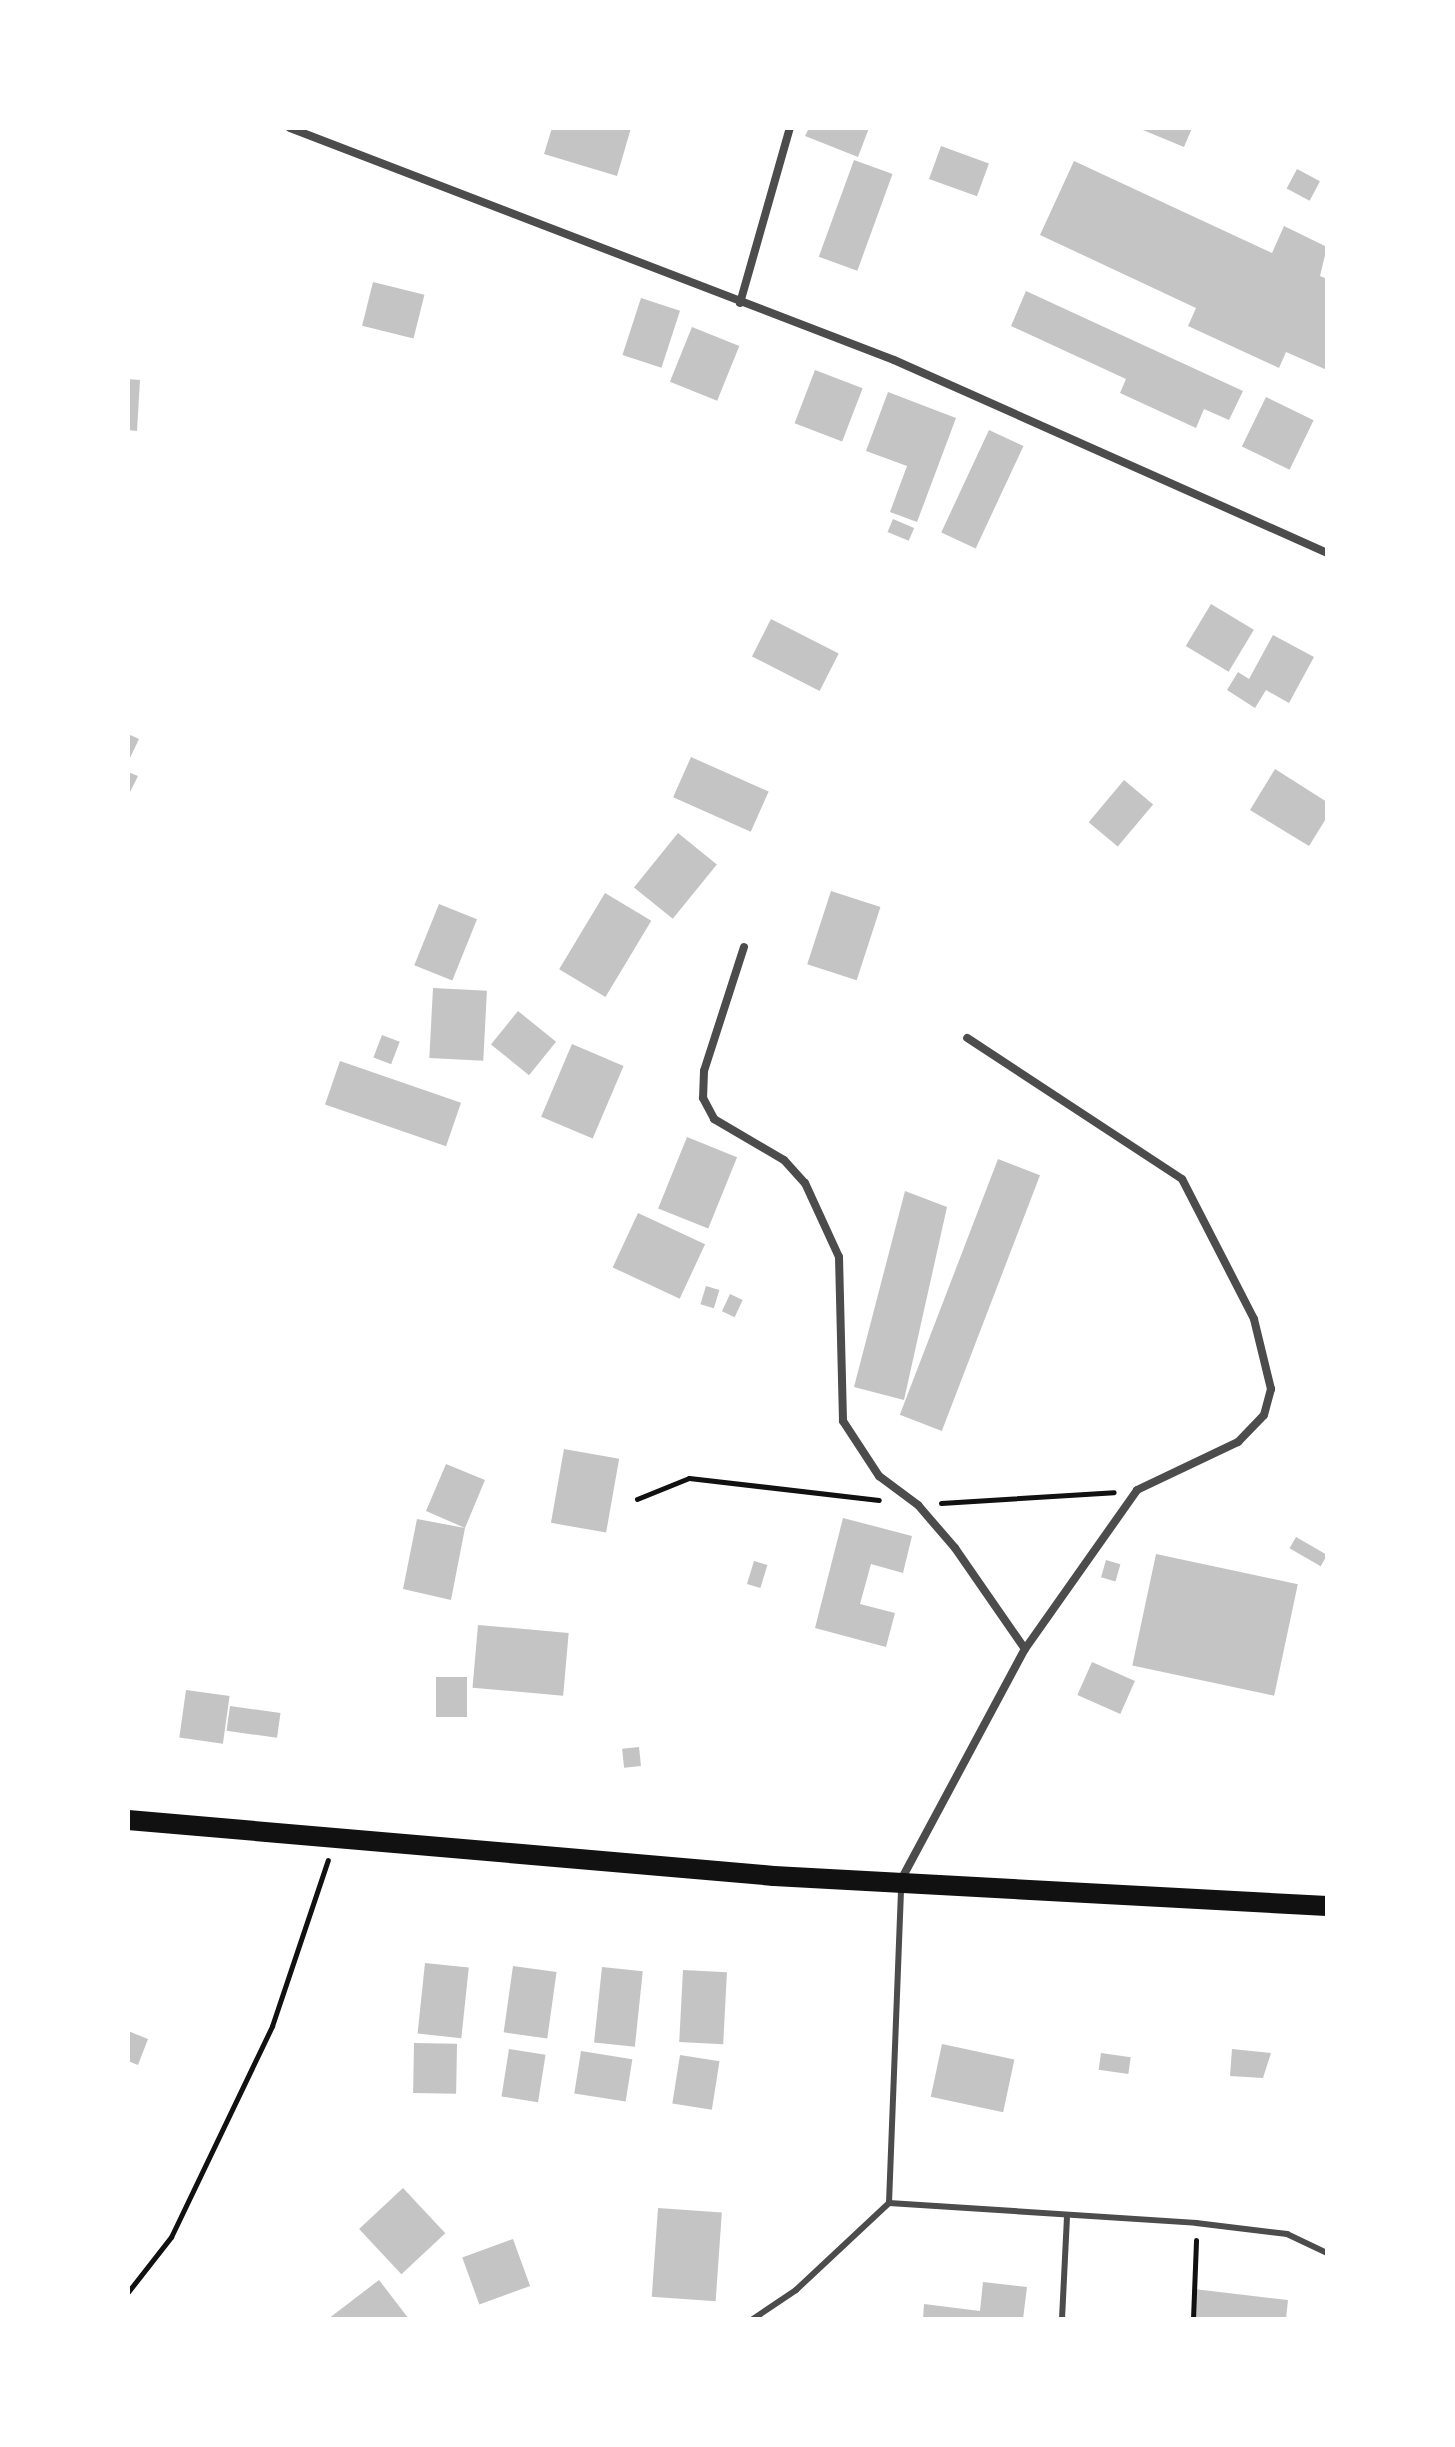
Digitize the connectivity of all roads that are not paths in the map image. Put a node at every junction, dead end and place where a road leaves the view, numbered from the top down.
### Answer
1 (290, 128) edge
2 (790, 128) edge
3 (740, 303) junction
4 (1327, 553) edge
5 (744, 947) dead end
6 (967, 1038) dead end
7 (1025, 1649) junction
8 (128, 1820) edge
9 (901, 1881) junction
10 (1327, 1906) edge
11 (889, 2203) junction
12 (1067, 2218) junction
13 (1327, 2253) edge
14 (753, 2319) edge
15 (1062, 2319) edge

1 - 3 street
2 - 3 street
3 - 4 street
5 - 7 street
6 - 7 street
7 - 9 street
8 - 9 main road
9 - 10 main road
9 - 11 lane
11 - 12 lane
11 - 14 lane
12 - 13 lane
12 - 15 lane

